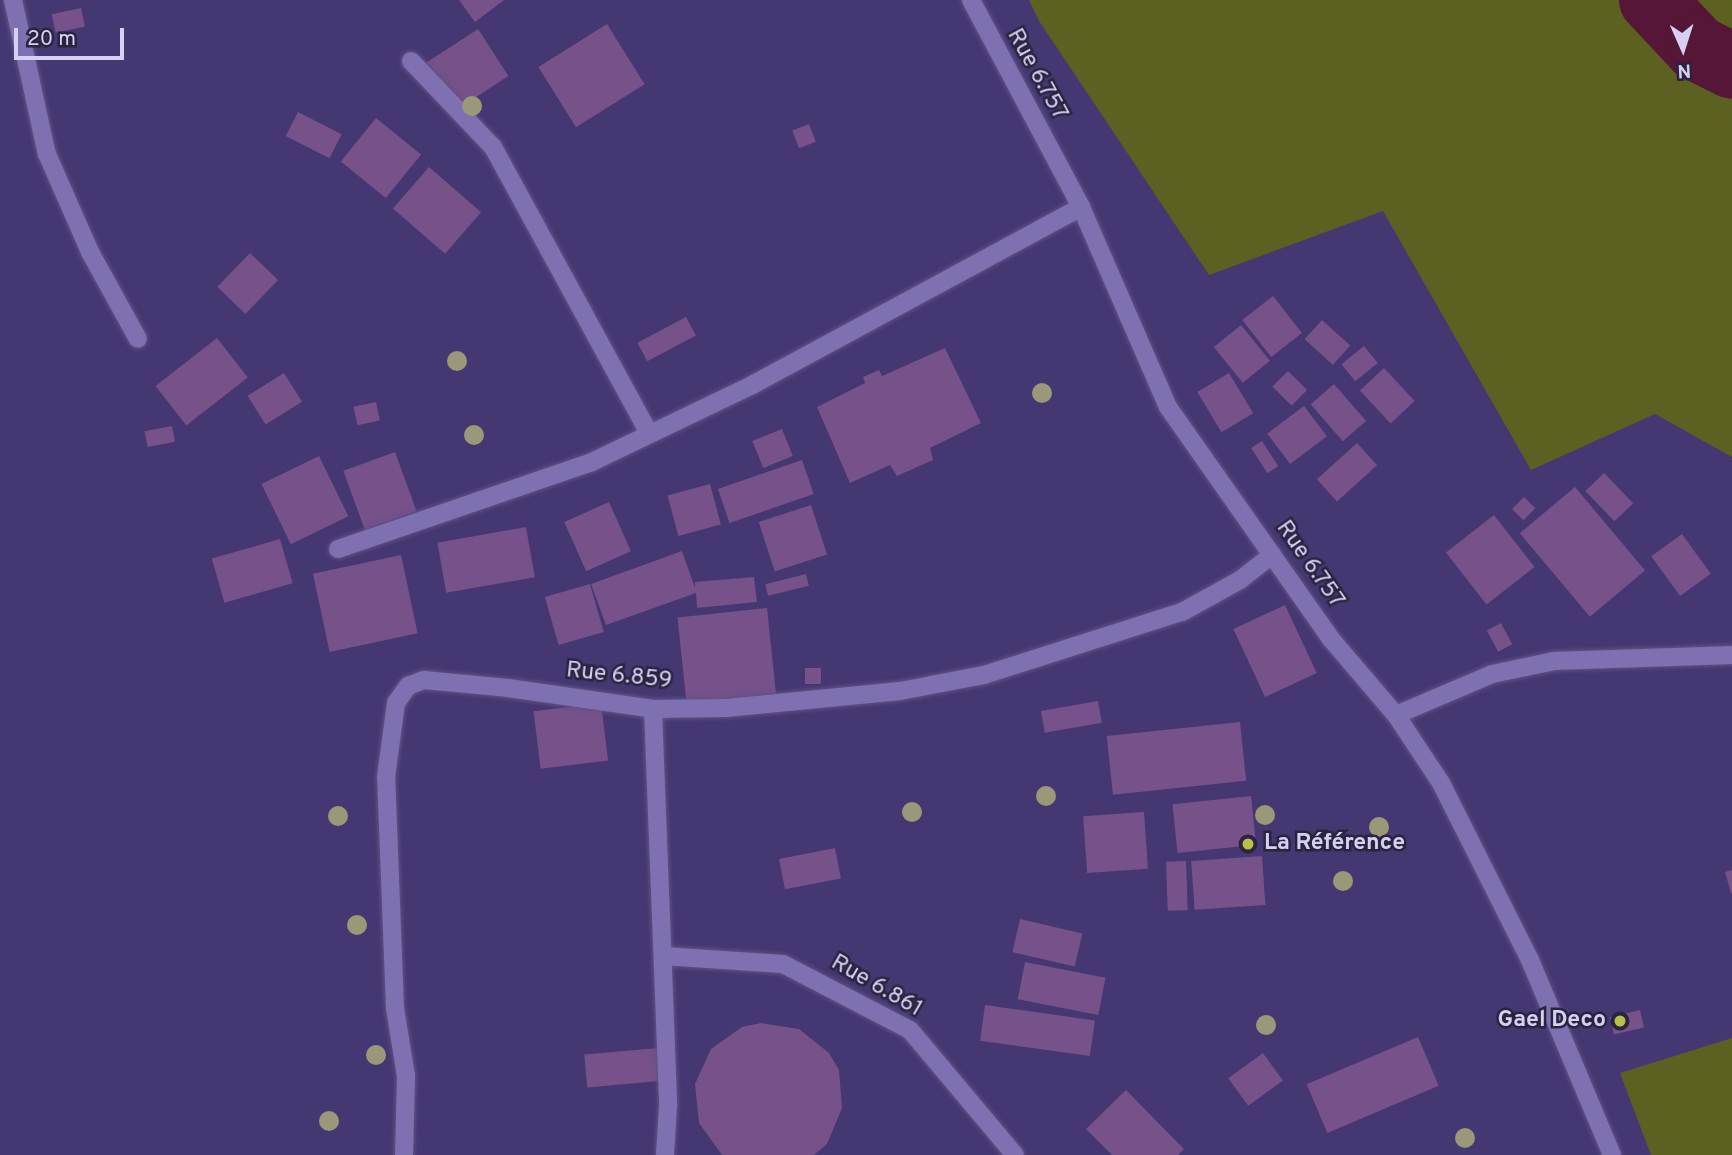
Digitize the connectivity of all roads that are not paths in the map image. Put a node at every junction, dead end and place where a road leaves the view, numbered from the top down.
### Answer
1 (13, 0) edge
2 (971, 0) edge
3 (411, 61) dead end
4 (1081, 207) junction
5 (138, 339) dead end
6 (649, 433) junction
7 (338, 549) dead end
8 (1272, 555) junction
9 (1732, 655) edge
10 (653, 709) junction
11 (1396, 715) junction
12 (663, 956) junction
13 (404, 1155) edge
14 (665, 1155) edge
15 (1015, 1155) edge
16 (1612, 1155) edge

1 - 5 street
2 - 4 street, Rue 6.757
3 - 6 street
4 - 6 street
4 - 8 street, Rue 6.757
6 - 7 street
8 - 10 street, Rue 6.859
8 - 11 street, Rue 6.757
9 - 11 street
10 - 12 street
10 - 13 street, Rue 6.859
11 - 16 street, Rue 6.757
12 - 14 street
12 - 15 street, Rue 6.861

